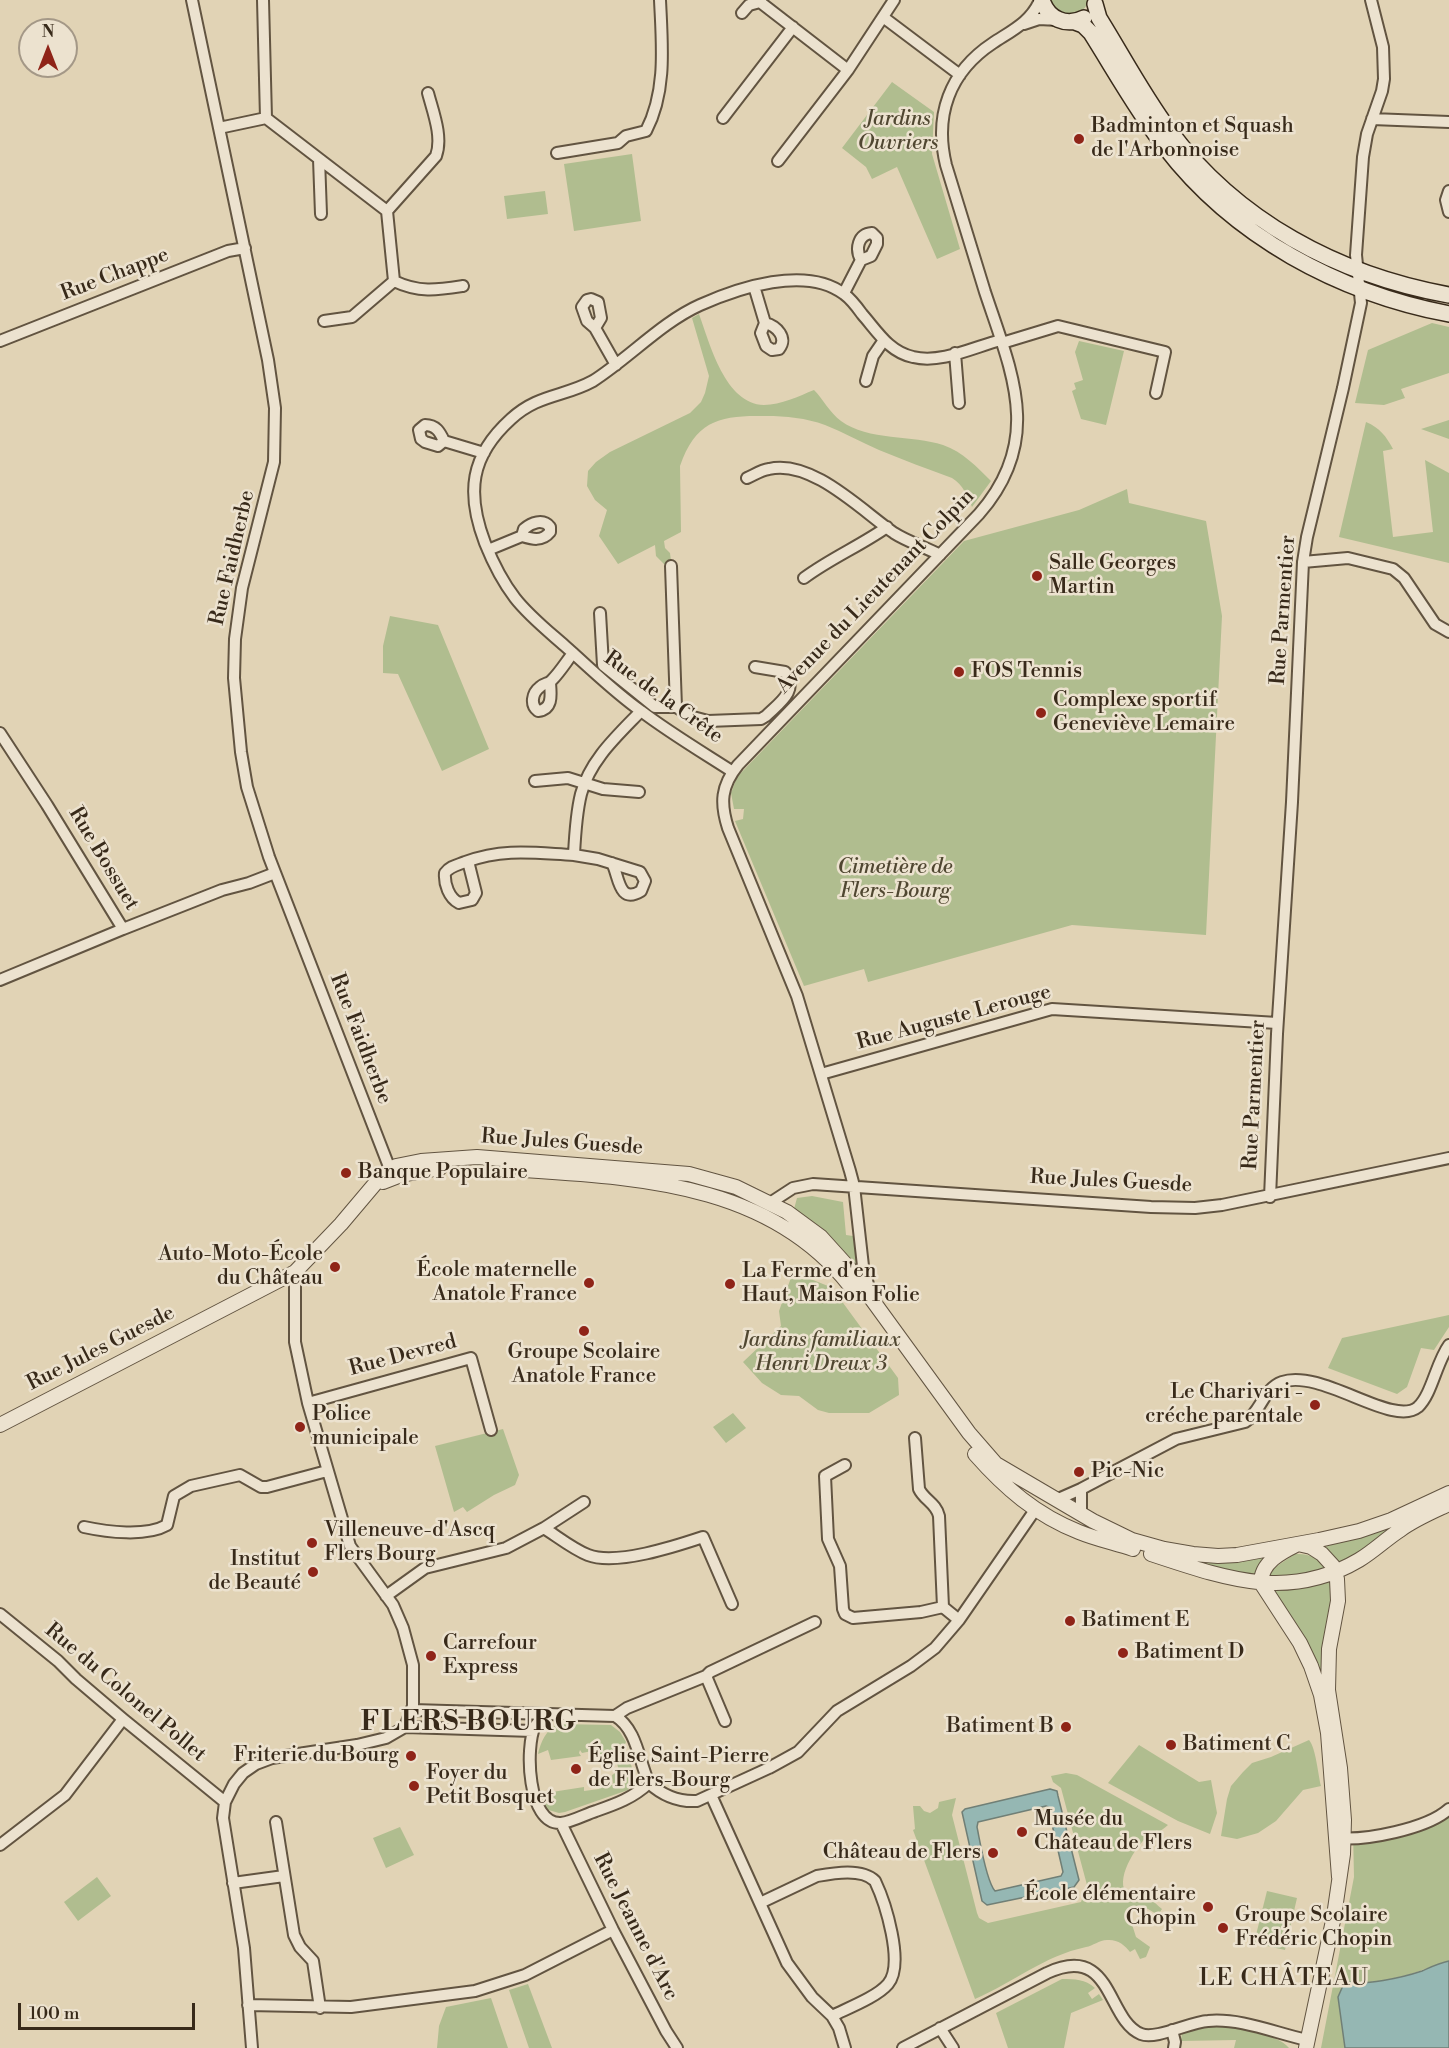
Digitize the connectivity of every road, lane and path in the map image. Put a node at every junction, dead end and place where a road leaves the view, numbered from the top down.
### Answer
1 (192, 0) edge
2 (263, 0) edge
3 (660, 0) edge
4 (894, 0) edge
5 (1041, 0) edge
6 (1371, 0) edge
7 (760, 1) edge
8 (1095, 2) edge
9 (742, 13) dead end
10 (883, 16) junction
11 (1058, 20) junction
12 (1075, 22) junction
13 (793, 27) junction
14 (1018, 27) junction
15 (848, 70) junction
16 (960, 75) junction
17 (428, 93) dead end
18 (266, 118) junction
19 (723, 118) dead end
20 (1372, 119) junction
21 (1449, 122) edge
22 (219, 128) junction
23 (557, 153) dead end
24 (319, 159) junction
25 (778, 161) dead end
26 (1449, 192) edge
27 (387, 211) junction
28 (1449, 213) edge
29 (321, 214) dead end
30 (245, 248) junction
31 (861, 260) dead end
32 (1358, 269) junction
33 (394, 281) junction
34 (463, 286) dead end
35 (754, 286) junction
36 (1361, 291) junction
37 (844, 294) junction
38 (1449, 295) edge
39 (1449, 314) edge
40 (324, 321) dead end
41 (765, 323) dead end
42 (595, 328) dead end
43 (884, 340) junction
44 (0, 341) edge
45 (1001, 342) junction
46 (955, 353) junction
47 (616, 365) junction
48 (866, 381) dead end
49 (1156, 393) dead end
50 (958, 403) dead end
51 (444, 441) dead end
52 (483, 453) junction
53 (747, 478) dead end
54 (887, 527) junction
55 (522, 536) dead end
56 (488, 550) junction
57 (940, 555) junction
58 (1304, 562) junction
59 (671, 566) dead end
60 (804, 578) dead end
61 (600, 613) dead end
62 (1449, 632) edge
63 (573, 653) junction
64 (755, 667) dead end
65 (599, 669) junction
66 (550, 682) dead end
67 (676, 707) junction
68 (641, 711) junction
69 (659, 723) junction
70 (0, 733) edge
71 (733, 772) junction
72 (535, 781) dead end
73 (585, 783) junction
74 (639, 792) dead end
75 (574, 855) junction
76 (468, 861) dead end
77 (612, 863) dead end
78 (275, 873) junction
79 (123, 929) junction
80 (0, 980) edge
81 (1277, 1023) junction
82 (821, 1074) junction
83 (1449, 1158) edge
84 (392, 1174) junction
85 (854, 1186) junction
86 (1270, 1197) junction
87 (767, 1208) junction
88 (295, 1272) junction
89 (873, 1301) junction
90 (1449, 1346) edge
91 (308, 1403) junction
92 (0, 1425) edge
93 (491, 1430) dead end
94 (915, 1438) dead end
95 (845, 1465) dead end
96 (327, 1471) junction
97 (1081, 1489) junction
98 (1449, 1493) edge
99 (1056, 1500) junction
100 (584, 1502) dead end
101 (1449, 1504) edge
102 (1035, 1510) junction
103 (1081, 1514) junction
104 (84, 1527) dead end
105 (544, 1528) junction
106 (1298, 1544) junction
107 (1335, 1572) junction
108 (1261, 1584) junction
109 (386, 1596) junction
110 (732, 1604) dead end
111 (943, 1607) junction
112 (0, 1614) edge
113 (959, 1620) junction
114 (815, 1622) dead end
115 (706, 1676) junction
116 (413, 1710) junction
117 (549, 1715) junction
118 (615, 1716) junction
119 (123, 1719) junction
120 (724, 1721) dead end
121 (405, 1728) junction
122 (533, 1731) junction
123 (649, 1783) junction
124 (711, 1795) junction
125 (225, 1802) junction
126 (1449, 1809) edge
127 (276, 1822) dead end
128 (561, 1823) junction
129 (1339, 1838) junction
130 (0, 1845) edge
131 (284, 1876) junction
132 (233, 1884) junction
133 (760, 1903) junction
134 (613, 1930) junction
135 (248, 2006) junction
136 (320, 2008) junction
137 (832, 2016) junction
138 (940, 2028) junction
139 (1172, 2030) junction
140 (1306, 2044) edge
141 (252, 2048) edge
142 (677, 2048) edge
143 (845, 2048) edge
144 (903, 2048) edge
145 (952, 2048) edge
146 (1174, 2048) edge

1 - 22 street, Rue Faidherbe
2 - 18 street
3 - 23 street
4 - 10 street
5 - 11 main road
5 - 14 street, Avenue du Lieutenant Colpin
6 - 20 street, Rue Parmentier
7 - 9 street
7 - 13 street
8 - 12 main road
8 - 32 main road
10 - 15 street
10 - 16 street
11 - 12 main road
11 - 14 street, Avenue du Lieutenant Colpin
12 - 36 main road
13 - 15 street
13 - 19 street
14 - 16 street, Avenue du Lieutenant Colpin
15 - 25 street
16 - 45 street, Avenue du Lieutenant Colpin
17 - 27 street
18 - 22 street
18 - 24 street
20 - 21 street
20 - 32 street, Rue Parmentier
22 - 30 street, Rue Faidherbe
24 - 27 street
24 - 29 street
26 - 28 street
27 - 33 street
30 - 44 street, Rue Chappe
30 - 78 street, Rue Faidherbe
31 - 37 street
32 - 36 street, Rue Parmentier
32 - 38 main road
33 - 34 street
33 - 40 street
35 - 37 street, Rue de la Crête
35 - 41 street
35 - 47 street, Rue de la Crête
36 - 39 main road
36 - 58 street, Rue Parmentier
37 - 43 street, Rue de la Crête
42 - 47 street
43 - 46 street, Rue de la Crête
43 - 48 street
45 - 46 street, Rue de la Crête
45 - 49 street, Rue de la Crête
45 - 57 street, Avenue du Lieutenant Colpin
46 - 50 street
47 - 52 street, Rue de la Crête
51 - 52 street
52 - 56 street, Rue de la Crête
53 - 54 street
54 - 57 street
54 - 60 street
55 - 56 street
56 - 63 street, Rue de la Crête
57 - 71 street, Avenue du Lieutenant Colpin
58 - 62 street
58 - 81 street, Rue Parmentier
59 - 67 street
61 - 65 street
63 - 65 street, Rue de la Crête
63 - 66 street, Rue de la Crête
64 - 67 street
65 - 67 street
65 - 68 street, Rue de la Crête
67 - 69 street
68 - 69 street, Rue de la Crête
68 - 73 street
69 - 71 street, Rue de la Crête
70 - 79 street, Rue Bossuet
71 - 82 street, Avenue du Lieutenant Colpin
72 - 73 street
73 - 74 street
73 - 75 street
75 - 76 street
75 - 77 street
78 - 79 street, Rue Bossuet
78 - 84 street, Rue Faidherbe
79 - 80 street
81 - 82 street, Rue Auguste Lerouge
81 - 86 street, Rue Parmentier
82 - 85 street, Avenue du Lieutenant Colpin
83 - 86 street, Rue Jules Guesde
84 - 87 street, Rue Jules Guesde
84 - 88 street, Rue Jules Guesde
85 - 86 street, Rue Jules Guesde
85 - 87 street, Rue Jules Guesde
85 - 89 street, Avenue du Lieutenant Colpin
87 - 89 street
87 - 102 street
88 - 91 street
88 - 92 street, Rue Jules Guesde
89 - 99 street
90 - 97 street
91 - 93 street, Rue Devred
91 - 96 street
94 - 111 street
95 - 111 street
96 - 104 street
96 - 109 street
97 - 99 street
97 - 103 street
98 - 106 street
99 - 102 street
99 - 103 street
100 - 105 street
101 - 107 street
102 - 108 street
102 - 113 street
103 - 106 street
105 - 109 street
105 - 110 street
106 - 107 street
106 - 108 street
107 - 108 street
107 - 129 street
108 - 129 street
109 - 116 street
111 - 113 street
112 - 119 street, Rue du Colonel Pollet
113 - 124 street
114 - 115 street
115 - 118 street
115 - 120 street
116 - 117 street
116 - 121 street
117 - 118 street
117 - 122 street
118 - 123 street
119 - 125 street, Rue du Colonel Pollet
119 - 130 street
121 - 122 street
121 - 125 street
122 - 128 street, Rue Jeanne d'Arc
123 - 124 street
123 - 128 street
124 - 133 street
125 - 132 street
126 - 129 street
127 - 131 street
128 - 134 street, Rue Jeanne d'Arc
129 - 140 street
131 - 132 street
131 - 136 street
132 - 135 street
133 - 137 street
133 - 137 street
134 - 136 street
134 - 142 street, Rue Jeanne d'Arc
135 - 136 street
135 - 141 street
137 - 143 street
138 - 139 street
138 - 144 street
138 - 145 street
139 - 140 street
139 - 146 street

